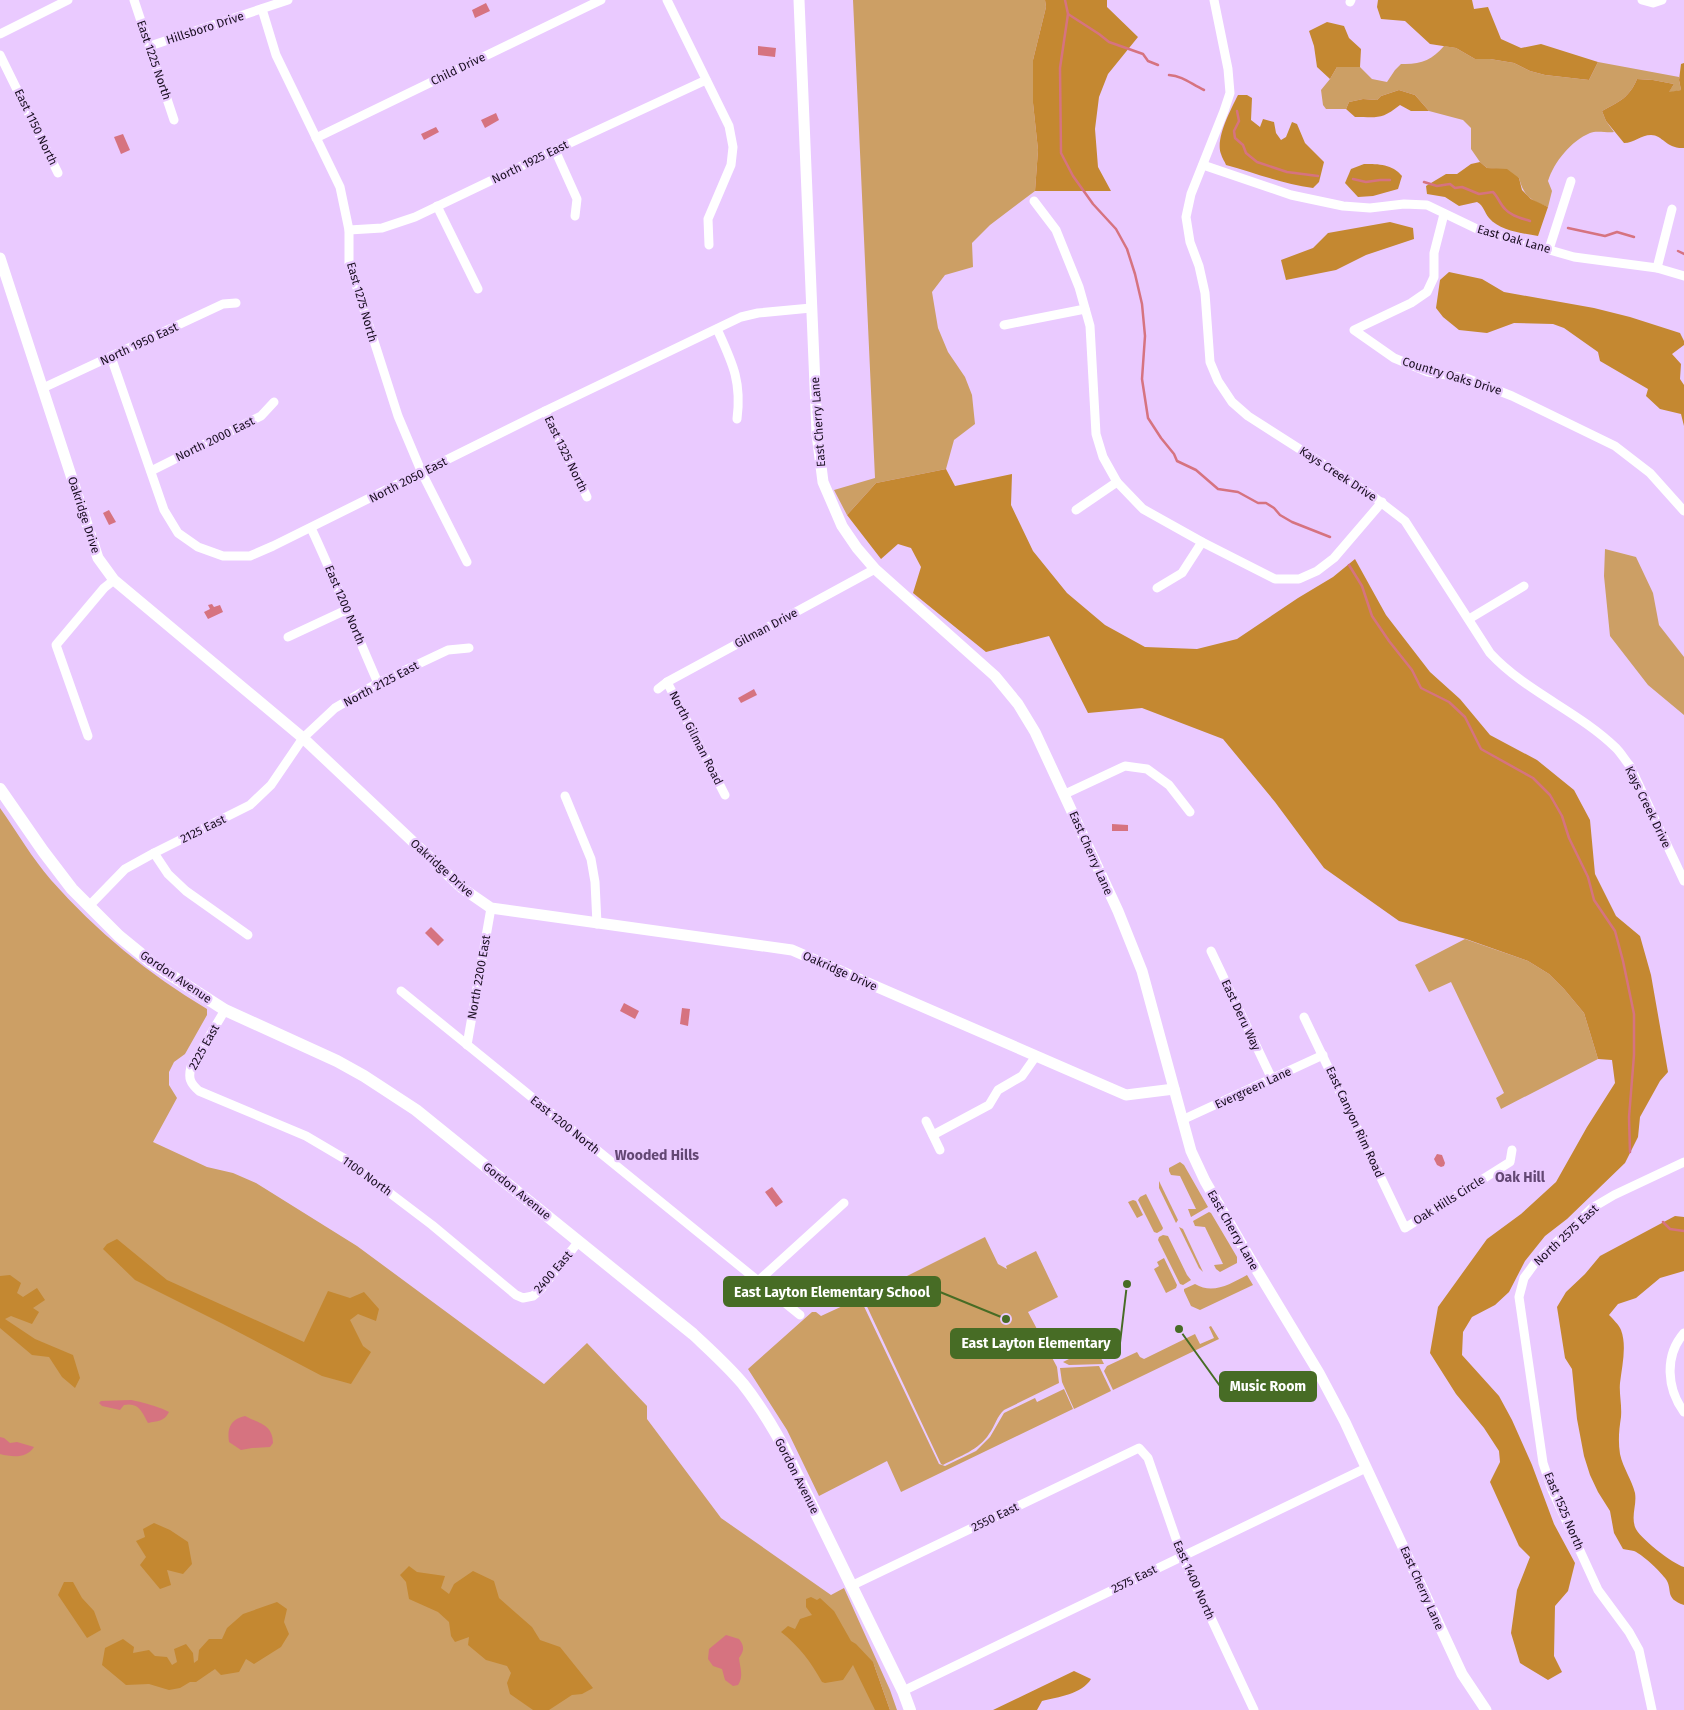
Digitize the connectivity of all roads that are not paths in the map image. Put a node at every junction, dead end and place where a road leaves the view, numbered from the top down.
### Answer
1 (68, 0) edge
2 (134, 0) edge
3 (288, 0) edge
4 (601, 0) edge
5 (667, 0) edge
6 (799, 0) edge
7 (1214, 0) edge
8 (1642, 0) edge
9 (1658, 1) edge
10 (262, 9) junction
11 (0, 34) edge
12 (150, 46) junction
13 (0, 55) edge
14 (706, 80) junction
15 (174, 120) dead end
16 (316, 138) junction
17 (555, 150) junction
18 (1203, 165) junction
19 (58, 173) dead end
20 (1571, 180) dead end
21 (1034, 201) dead end
22 (438, 206) junction
23 (1672, 209) dead end
24 (1444, 214) junction
25 (575, 216) dead end
26 (349, 230) junction
27 (709, 245) dead end
28 (1549, 249) junction
29 (0, 258) edge
30 (1657, 268) junction
31 (1684, 276) edge
32 (478, 289) dead end
33 (236, 303) dead end
34 (811, 308) junction
35 (1085, 309) junction
36 (1004, 324) dead end
37 (717, 328) junction
38 (111, 357) junction
39 (43, 388) junction
40 (274, 402) dead end
41 (546, 411) junction
42 (738, 419) dead end
43 (151, 471) junction
44 (422, 473) junction
45 (1117, 482) junction
46 (587, 497) dead end
47 (1382, 502) junction
48 (1076, 510) dead end
49 (1684, 511) edge
50 (311, 528) junction
51 (1202, 542) junction
52 (467, 562) dead end
53 (875, 569) junction
54 (114, 580) junction
55 (1524, 586) dead end
56 (1157, 588) dead end
57 (346, 610) junction
58 (1469, 619) junction
59 (288, 638) dead end
60 (469, 648) dead end
61 (667, 682) junction
62 (378, 683) junction
63 (658, 689) dead end
64 (88, 736) dead end
65 (303, 738) junction
66 (0, 789) edge
67 (1065, 794) junction
68 (725, 795) dead end
69 (565, 796) dead end
70 (1190, 812) dead end
71 (154, 853) junction
72 (1684, 881) edge
73 (89, 906) junction
74 (491, 908) junction
75 (597, 924) junction
76 (248, 935) dead end
77 (1211, 951) dead end
78 (401, 991) dead end
79 (225, 1010) junction
80 (1304, 1017) dead end
81 (467, 1045) junction
82 (1323, 1055) junction
83 (1036, 1056) junction
84 (1272, 1079) junction
85 (192, 1085) joint
86 (1174, 1089) junction
87 (1182, 1120) junction
88 (926, 1121) dead end
89 (933, 1135) junction
90 (940, 1150) dead end
91 (1512, 1150) dead end
92 (1684, 1162) edge
93 (844, 1203) dead end
94 (1404, 1228) joint
95 (579, 1242) junction
96 (757, 1282) junction
97 (1519, 1297) joint
98 (523, 1298) joint
99 (800, 1315) dead end
100 (1684, 1334) edge
101 (1684, 1412) edge
102 (1139, 1448) joint
103 (1366, 1468) junction
104 (1182, 1556) junction
105 (851, 1586) junction
106 (903, 1691) junction
107 (910, 1710) edge
108 (1254, 1710) edge
109 (1486, 1710) edge
110 (1652, 1710) edge

1 - 11 street
2 - 12 street, East 1225 North
3 - 10 street, Hillsboro Drive
4 - 16 street, Child Drive
5 - 14 street
6 - 34 street, East Cherry Lane
7 - 18 street, Kays Creek Drive
8 - 9 street
10 - 12 street, Hillsboro Drive
10 - 16 street, East 1275 North
12 - 15 street, East 1225 North
13 - 19 street, East 1150 North
14 - 17 street, North 1925 East
14 - 27 street
16 - 26 street, East 1275 North
17 - 22 street, North 1925 East
17 - 25 street
18 - 24 street, East Oak Lane
18 - 47 street, Kays Creek Drive
20 - 28 street
21 - 35 street
22 - 26 street, North 1925 East
22 - 32 street
23 - 30 street
24 - 28 street, East Oak Lane
24 - 49 street, Country Oaks Drive
26 - 44 street, East 1275 North
28 - 30 street, East Oak Lane
29 - 39 street, Oakridge Drive
30 - 31 street, East Oak Lane
33 - 38 street, North 1950 East
34 - 37 street, North 2050 East
34 - 53 street, East Cherry Lane
35 - 36 street
35 - 45 street
37 - 41 street, North 2050 East
37 - 42 street
38 - 39 street, North 1950 East
38 - 43 street, North 2050 East
39 - 54 street, Oakridge Drive
40 - 43 street, North 2000 East
41 - 44 street, North 2050 East
41 - 46 street, East 1325 North
43 - 50 street, North 2050 East
44 - 50 street, North 2050 East
44 - 52 street, East 1275 North
45 - 48 street
45 - 51 street
47 - 51 street
47 - 58 street, Kays Creek Drive
50 - 57 street, East 1200 North
51 - 56 street
53 - 61 street, Gilman Drive
53 - 67 street, East Cherry Lane
54 - 64 street
54 - 65 street, Oakridge Drive
55 - 58 street
57 - 59 street
57 - 62 street, East 1200 North
58 - 72 street, Kays Creek Drive
60 - 62 street, North 2125 East
61 - 63 street, Gilman Drive
61 - 68 street, North Gilman Road
62 - 65 street, North 2125 East
65 - 71 street, 2125 East
65 - 74 street, Oakridge Drive
66 - 73 main road, Gordon Avenue
67 - 70 street
67 - 86 street, East Cherry Lane
69 - 75 street
71 - 73 street, 2125 East
71 - 76 street
73 - 79 main road, Gordon Avenue
74 - 75 street, Oakridge Drive
74 - 81 street, North 2200 East
75 - 83 street, Oakridge Drive
77 - 84 street, East Deru Way
78 - 81 street, East 1200 North
79 - 85 street, 2225 East
79 - 95 main road, Gordon Avenue
80 - 82 street, East Canyon Rim Road
81 - 96 street, East 1200 North
82 - 84 street, Evergreen Lane
82 - 94 street, East Canyon Rim Road
83 - 86 street, Oakridge Drive
83 - 89 street
84 - 87 street, Evergreen Lane
85 - 98 street, 1100 North
86 - 87 street, East Cherry Lane
87 - 103 street, East Cherry Lane
88 - 89 street
89 - 90 street
91 - 94 street, Oak Hills Circle
92 - 97 street, North 2575 East
93 - 96 street
95 - 98 street, 2400 East
95 - 105 main road, Gordon Avenue
96 - 99 street, East 1200 North
97 - 110 street, East 1525 North
100 - 101 street
102 - 104 street, East 1400 North
102 - 105 street, 2550 East
103 - 104 street, 2575 East
103 - 109 street, East Cherry Lane
104 - 106 street, 2575 East
104 - 108 street, East 1400 North
105 - 106 main road, Gordon Avenue
106 - 107 main road, Gordon Avenue

